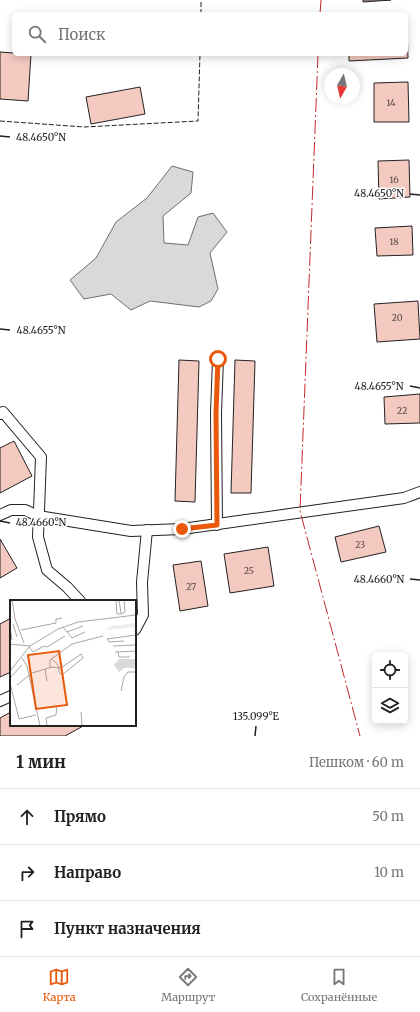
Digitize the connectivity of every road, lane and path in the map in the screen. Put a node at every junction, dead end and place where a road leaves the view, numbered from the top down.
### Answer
1 (218, 359) dead end
2 (0, 414) edge
3 (420, 492) edge
4 (0, 515) edge
5 (38, 516) junction
6 (217, 525) junction
7 (147, 530) junction
8 (79, 600) edge
9 (136, 628) edge
10 (10, 696) edge
11 (0, 701) edge

1 - 6 lane
2 - 5 lane
3 - 6 lane
4 - 5 lane
5 - 7 lane
5 - 8 lane
6 - 7 lane
7 - 9 lane
10 - 11 lane

